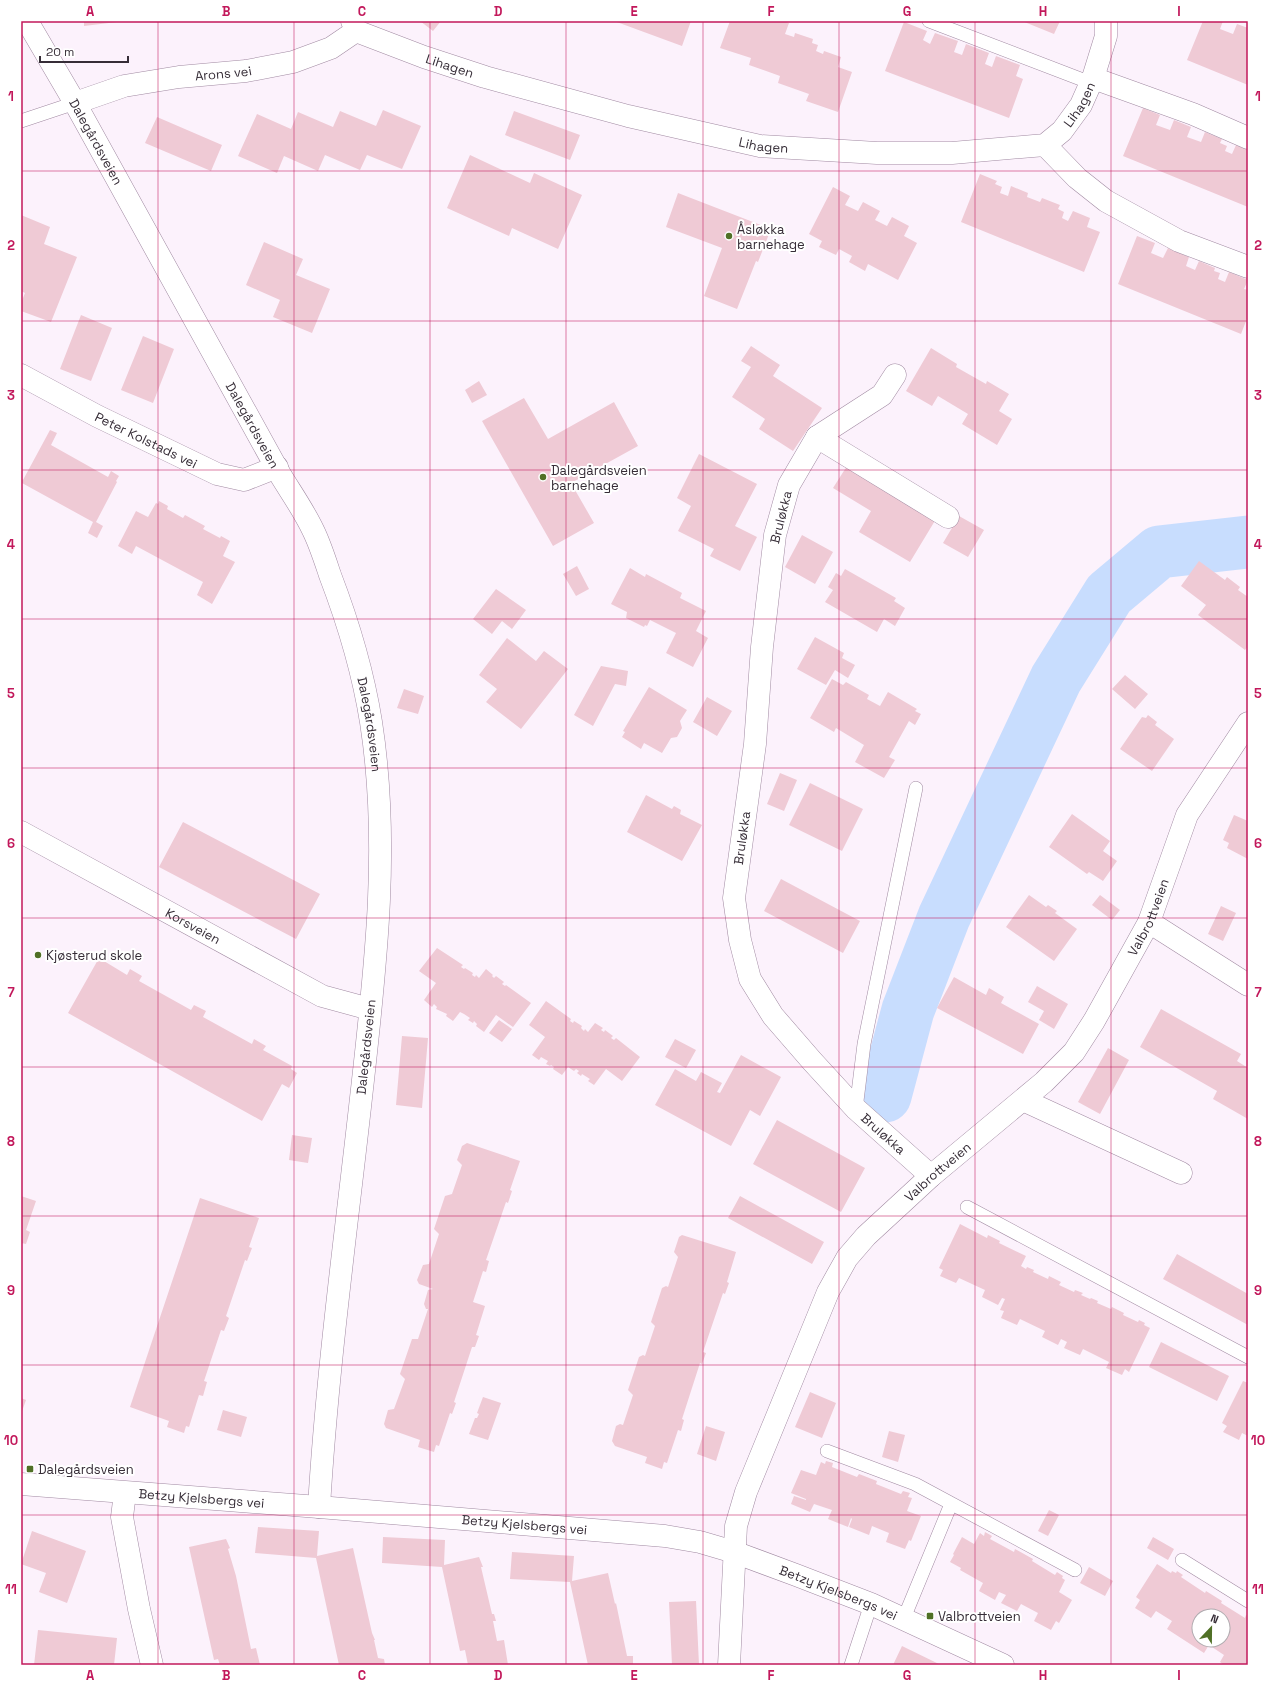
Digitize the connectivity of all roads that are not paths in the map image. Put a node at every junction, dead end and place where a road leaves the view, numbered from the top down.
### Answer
1 (27, 21) edge
2 (929, 21) edge
3 (1106, 21) edge
4 (354, 26) edge
5 (1092, 80) junction
6 (75, 103) junction
7 (21, 121) edge
8 (1248, 138) edge
9 (1046, 145) junction
10 (1248, 267) edge
11 (21, 374) edge
12 (895, 375) dead end
13 (817, 437) junction
14 (277, 467) junction
15 (948, 517) dead end
16 (1248, 723) edge
17 (916, 788) dead end
18 (21, 832) edge
19 (1149, 922) junction
20 (1248, 985) edge
21 (370, 1009) junction
22 (1023, 1100) junction
23 (856, 1109) junction
24 (1181, 1173) dead end
25 (931, 1176) junction
26 (967, 1207) dead end
27 (1248, 1357) edge
28 (827, 1451) dead end
29 (21, 1484) edge
30 (124, 1493) junction
31 (951, 1504) junction
32 (319, 1507) junction
33 (734, 1552) junction
34 (1182, 1560) dead end
35 (1075, 1570) dead end
36 (1248, 1601) edge
37 (871, 1604) junction
38 (904, 1618) junction
39 (152, 1665) edge
40 (729, 1665) edge
41 (851, 1665) edge
42 (1003, 1665) edge

1 - 6 street, Dalegårdsveien
2 - 5 lane
3 - 5 street, Lihagen
4 - 6 street, Arons vei
4 - 9 street, Lihagen
5 - 8 street
5 - 9 street, Lihagen
6 - 7 lane
6 - 14 street, Dalegårdsveien
9 - 10 street
11 - 14 street, Peter Kolstads vei
12 - 13 street, Bruløkka
13 - 15 street
13 - 23 street, Bruløkka
14 - 21 street, Dalegårdsveien
16 - 19 street, Valbrottveien
17 - 23 lane
18 - 21 street, Korsveien
19 - 20 street
19 - 22 street, Valbrottveien
21 - 32 street, Dalegårdsveien
22 - 24 street
22 - 25 street, Valbrottveien
23 - 25 street, Bruløkka
25 - 33 street, Valbrottveien
26 - 27 lane
28 - 31 lane
29 - 30 street, Betzy Kjelsbergs vei
30 - 32 street, Betzy Kjelsbergs vei
30 - 39 street
31 - 35 lane
31 - 38 lane
32 - 33 street, Betzy Kjelsbergs vei
33 - 37 street, Betzy Kjelsbergs vei
33 - 40 street, Valbrottveien
34 - 36 lane
37 - 38 street, Betzy Kjelsbergs vei
37 - 41 lane
38 - 42 street, Betzy Kjelsbergs vei

